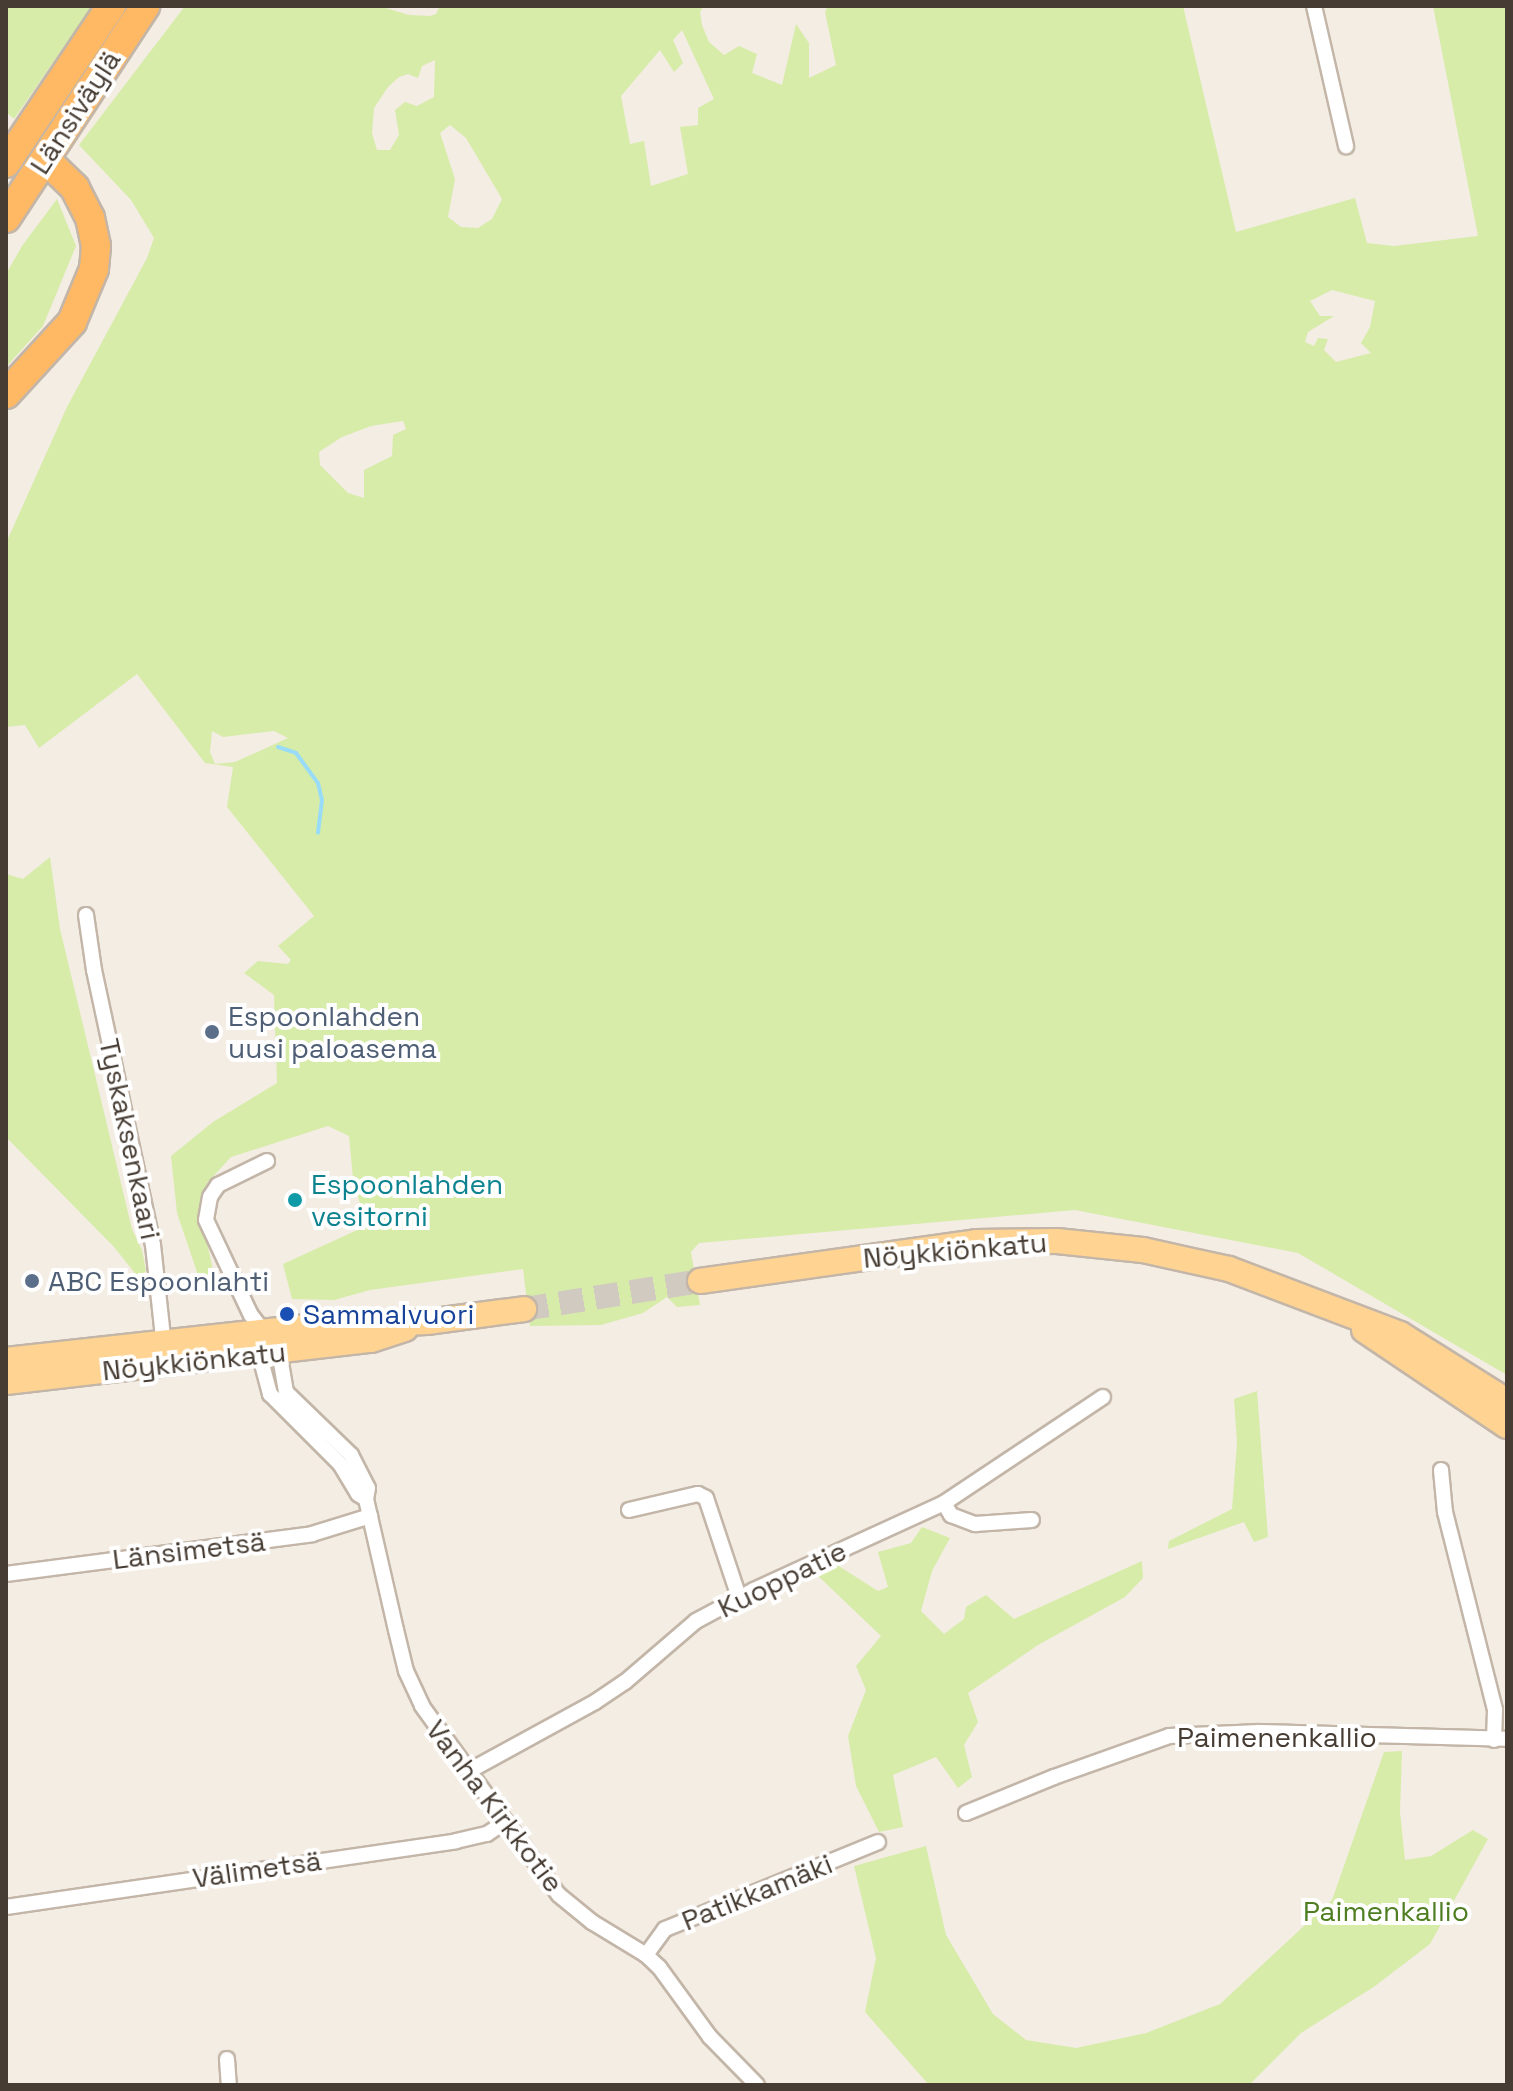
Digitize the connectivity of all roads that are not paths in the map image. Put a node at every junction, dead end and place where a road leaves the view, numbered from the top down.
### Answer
1 (111, 6) edge
2 (145, 6) edge
3 (1314, 6) edge
4 (1346, 146) dead end
5 (6, 163) edge
6 (55, 169) dead end
7 (6, 218) edge
8 (6, 394) edge
9 (86, 915) dead end
10 (267, 1161) dead end
11 (700, 1281) tunnel mouth
12 (524, 1309) tunnel mouth
13 (1343, 1314) junction
14 (266, 1346) junction
15 (164, 1354) junction
16 (6, 1360) edge
17 (6, 1382) edge
18 (1103, 1397) dead end
19 (1507, 1401) edge
20 (1507, 1426) edge
21 (1441, 1470) dead end
22 (366, 1499) junction
23 (944, 1503) junction
24 (629, 1510) dead end
25 (370, 1516) junction
26 (1032, 1520) dead end
27 (6, 1574) edge
28 (739, 1597) junction
29 (1500, 1739) edge
30 (469, 1771) junction
31 (966, 1813) dead end
32 (505, 1822) junction
33 (878, 1842) dead end
34 (6, 1907) edge
35 (646, 1955) junction
36 (227, 2059) dead end
37 (229, 2085) edge
38 (757, 2085) edge

1 - 5 highway, Länsiväylä
2 - 7 highway, Länsiväylä
3 - 4 street
6 - 8 highway
9 - 15 street, Tyskaksenkaari
10 - 14 street
11 - 13 main road, Nöykkiönkatu
12 - 14 main road, Nöykkiönkatu
13 - 19 main road, Nöykkiönkatu
13 - 20 main road, Nöykkiönkatu
14 - 15 main road, Nöykkiönkatu
14 - 22 street, Vanha Kirkkotie
14 - 22 street, Vanha Kirkkotie
15 - 16 main road, Nöykkiönkatu
15 - 17 main road, Nöykkiönkatu
18 - 23 street, Kuoppatie
21 - 29 street
22 - 25 street, Vanha Kirkkotie
23 - 26 street
23 - 28 street, Kuoppatie
24 - 28 street
25 - 27 street, Länsimetsä
25 - 30 street, Vanha Kirkkotie
28 - 30 street, Kuoppatie
29 - 31 street, Paimenenkallio
30 - 32 street, Vanha Kirkkotie
32 - 34 street, Välimetsä
32 - 35 street, Vanha Kirkkotie
33 - 35 street, Patikkamäki
35 - 38 street, Vanha Kirkkotie
36 - 37 street

